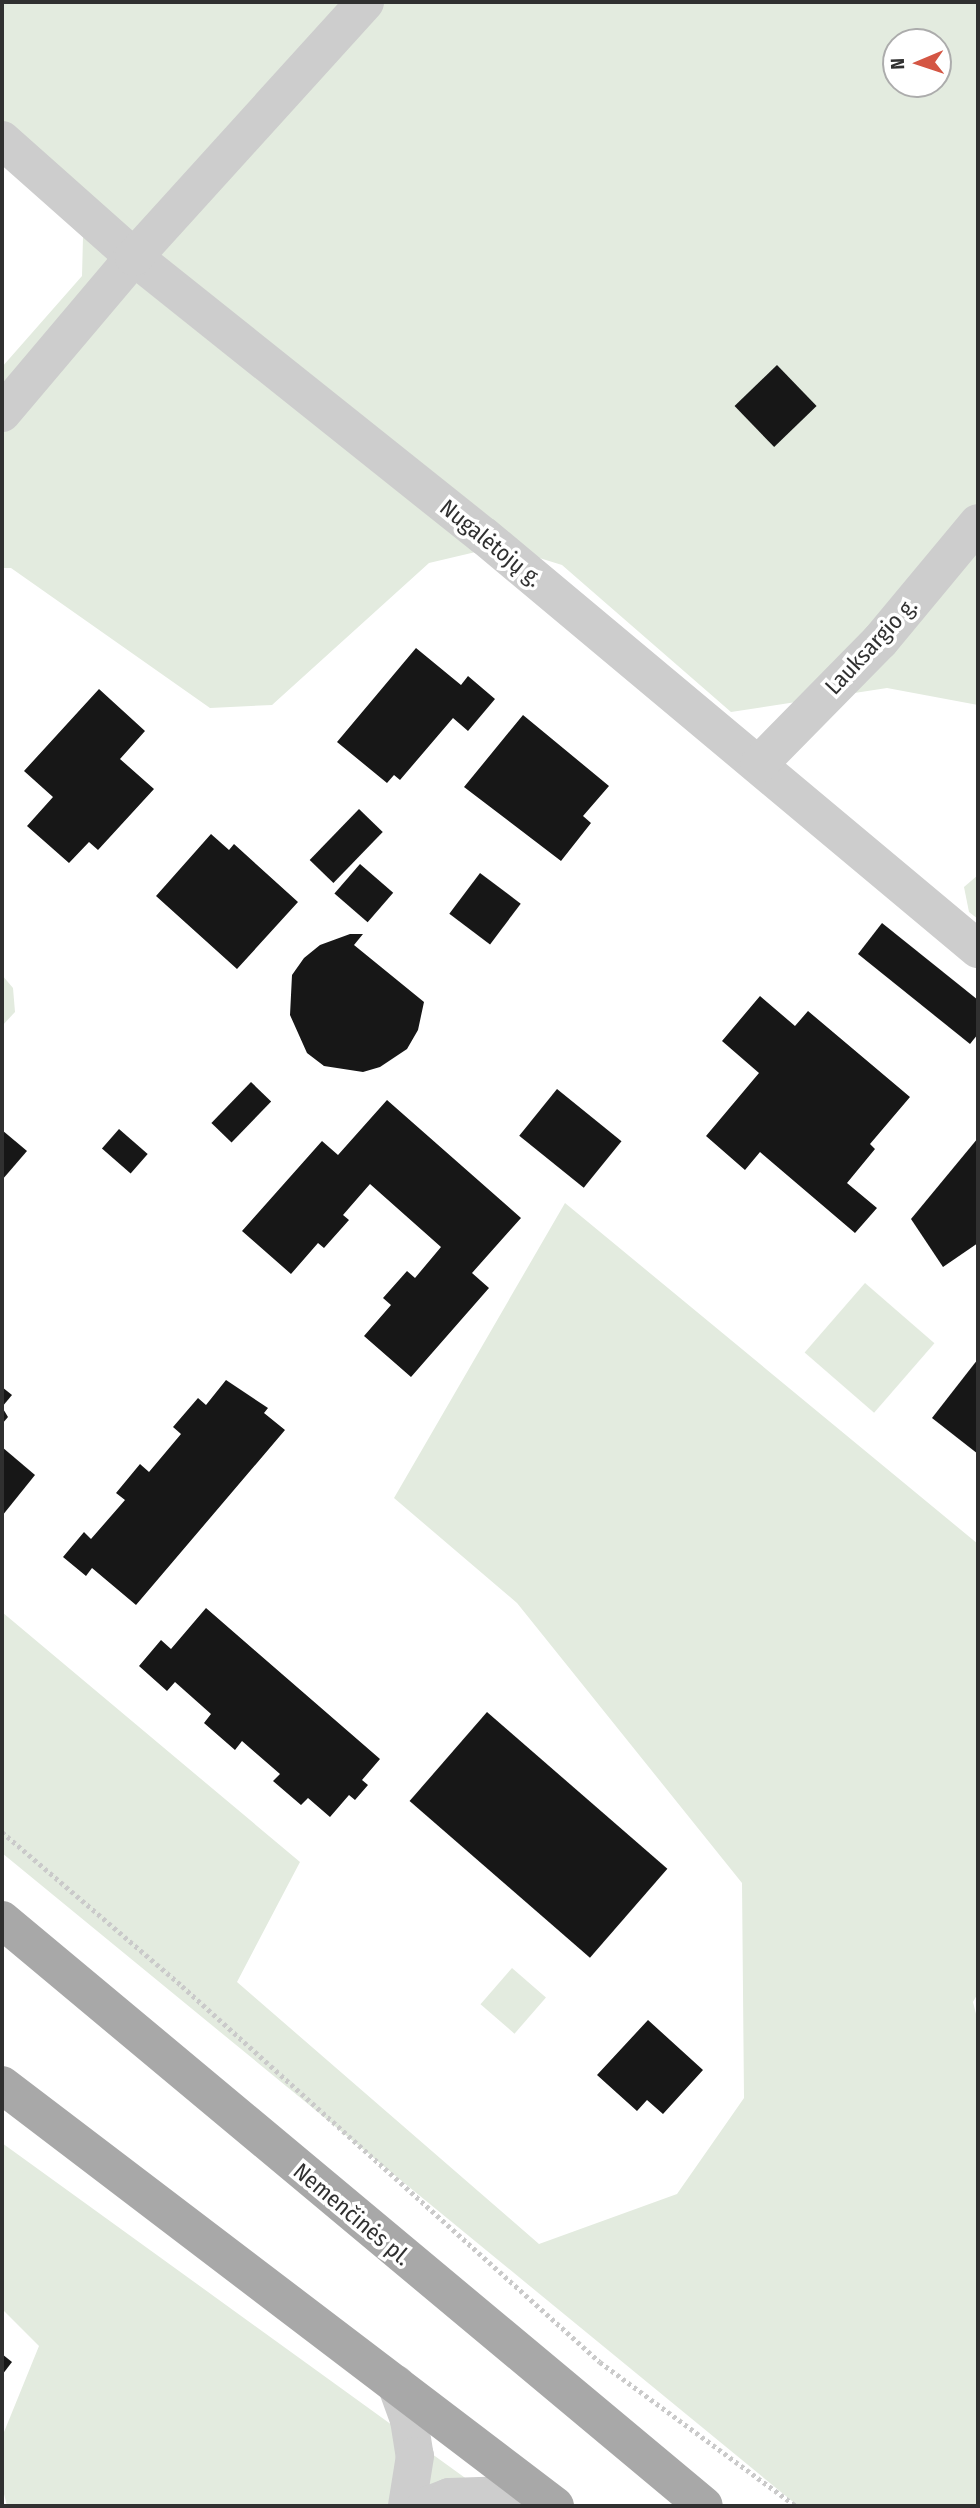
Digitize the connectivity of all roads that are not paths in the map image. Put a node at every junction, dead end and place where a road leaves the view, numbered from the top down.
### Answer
1 (365, 2) edge
2 (2, 139) edge
3 (134, 257) junction
4 (2, 414) edge
5 (978, 523) edge
6 (759, 764) junction
7 (978, 949) edge
8 (2, 1920) edge
9 (2, 2085) edge
10 (396, 2384) junction
11 (547, 2500) edge
12 (407, 2506) edge
13 (426, 2506) edge
14 (704, 2506) edge

1 - 3 street
2 - 3 street, Nugalėtojų g.
3 - 4 street
3 - 6 street, Nugalėtojų g.
5 - 6 street, Lauksargio g.
6 - 7 street, Nugalėtojų g.
8 - 14 main road, Nemenčinės pl.
9 - 10 main road
10 - 11 main road
10 - 12 street
11 - 13 street

